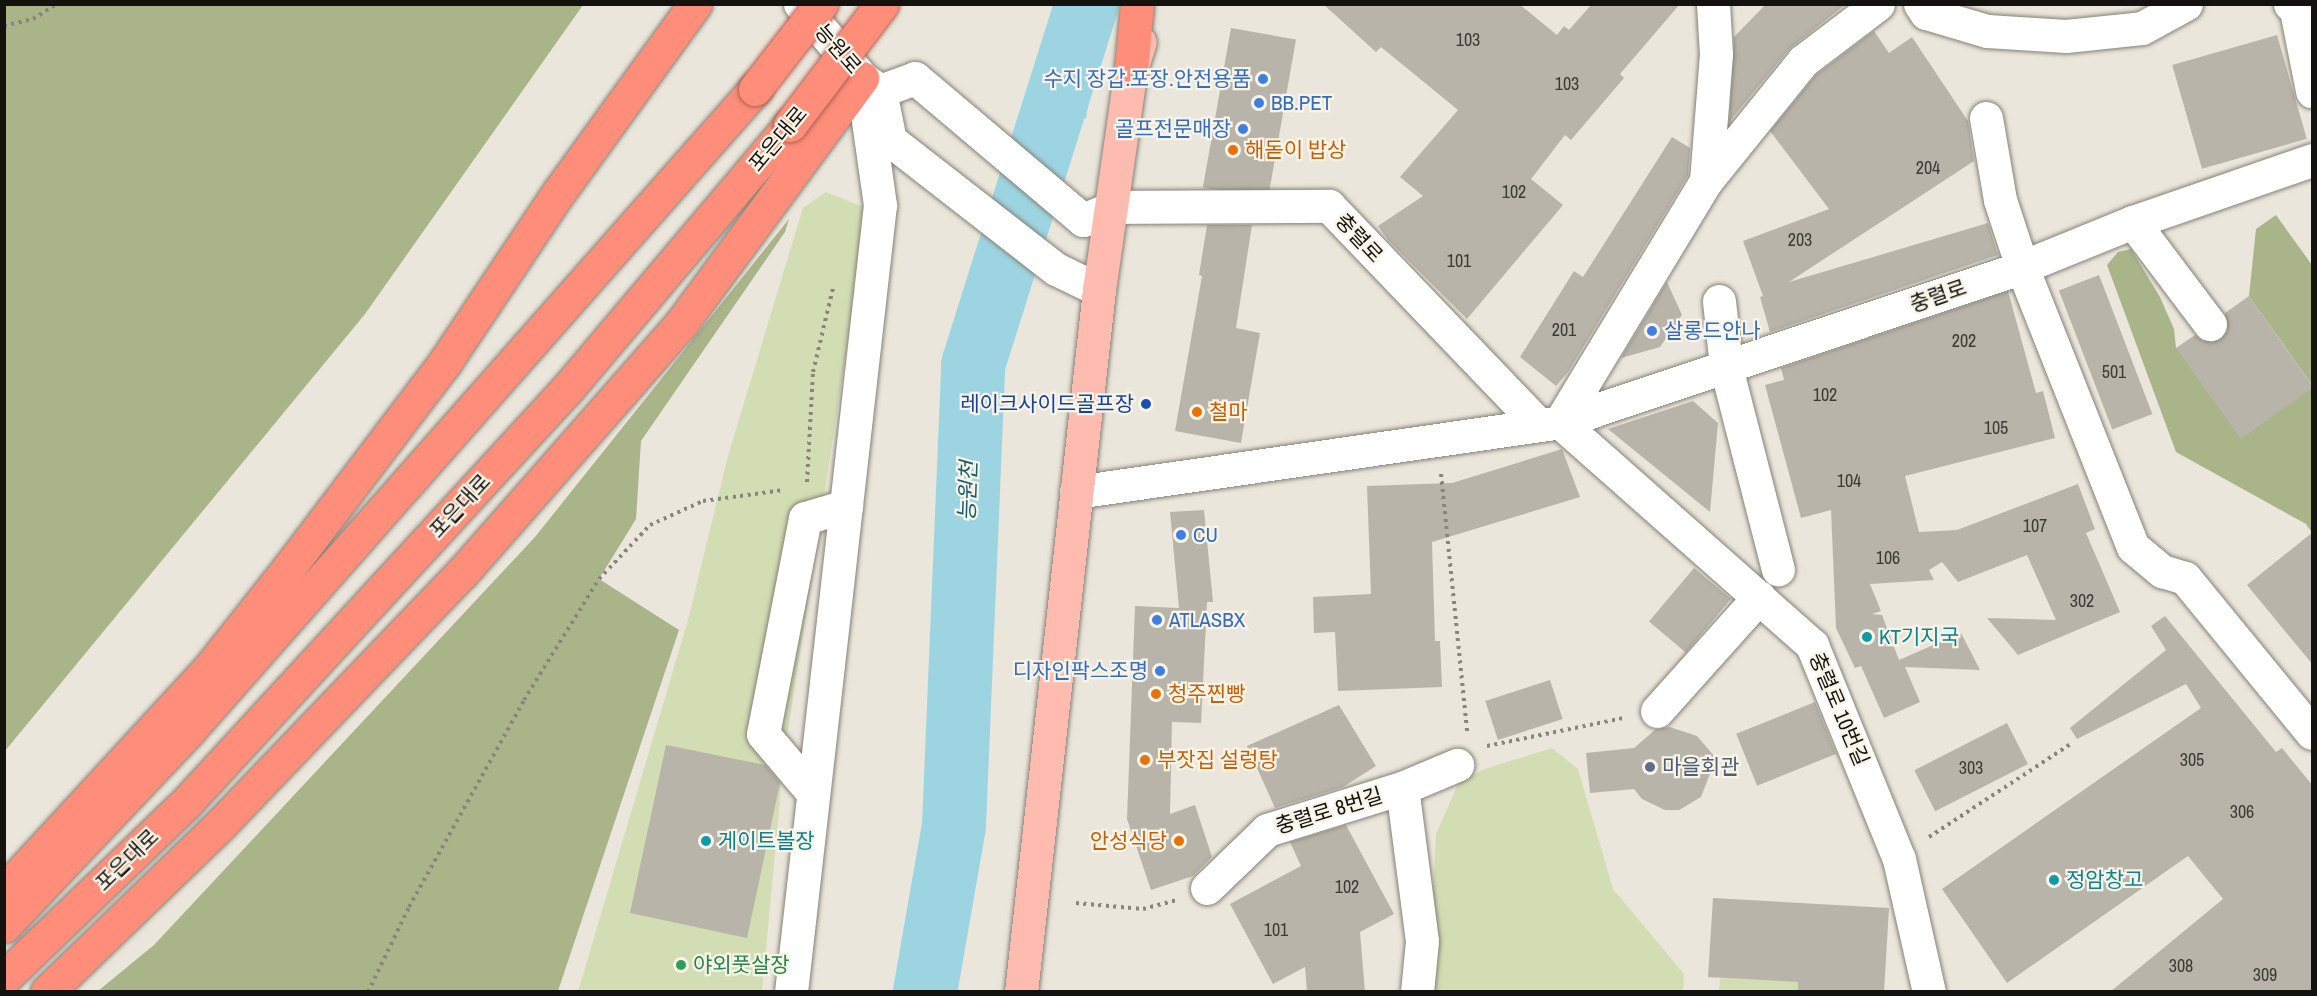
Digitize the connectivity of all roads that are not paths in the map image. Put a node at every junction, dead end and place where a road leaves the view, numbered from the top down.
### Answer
1 (695, 4) edge
2 (800, 4) edge
3 (821, 4) edge
4 (882, 4) edge
5 (1137, 4) edge
6 (1153, 4) edge
7 (1713, 4) edge
8 (1878, 4) edge
9 (1920, 4) edge
10 (2186, 4) edge
11 (2295, 6) edge
12 (1131, 69) junction
13 (871, 84) junction
14 (2313, 90) edge
15 (1986, 118) dead end
16 (2313, 160) edge
17 (1706, 181) junction
18 (1113, 207) junction
19 (2133, 222) junction
20 (2022, 267) junction
21 (1100, 290) junction
22 (1719, 301) dead end
23 (2210, 324) dead end
24 (1726, 367) junction
25 (1549, 424) junction
26 (1077, 492) junction
27 (846, 506) junction
28 (1778, 569) dead end
29 (1759, 597) junction
30 (1657, 711) road end
31 (2313, 733) edge
32 (1463, 757) road end
33 (1402, 788) junction
34 (813, 794) junction
35 (1207, 888) road end
36 (4, 891) edge
37 (4, 926) edge
38 (4, 978) edge
39 (47, 992) edge
40 (791, 992) edge
41 (1021, 992) edge
42 (1418, 992) edge
43 (1929, 992) edge

1 - 36 highway
2 - 13 street, 능원로
3 - 37 highway, 포은대로, bridge
4 - 38 highway, 포은대로, bridge
5 - 12 highway
6 - 12 main road
7 - 17 street
8 - 17 street
9 - 10 street
11 - 14 street
12 - 18 main road
13 - 18 street, 능원로
13 - 21 street, 능원로
13 - 27 street
13 - 39 highway
15 - 20 street
16 - 19 street, 충렬로
17 - 25 street
18 - 21 main road
18 - 25 street, 충렬로
19 - 20 street, 충렬로
19 - 23 street
20 - 24 street, 충렬로
20 - 31 street
21 - 26 main road
22 - 24 street
24 - 25 street, 충렬로
24 - 28 street
25 - 26 street, 충렬로
25 - 29 street, 충렬로 10번길
26 - 41 main road
27 - 34 street
27 - 34 street
29 - 30 street
29 - 43 street, 충렬로 10번길
32 - 33 street, 충렬로 8번길
33 - 35 street, 충렬로 8번길
33 - 42 street, 충렬로 8번길
34 - 40 street

